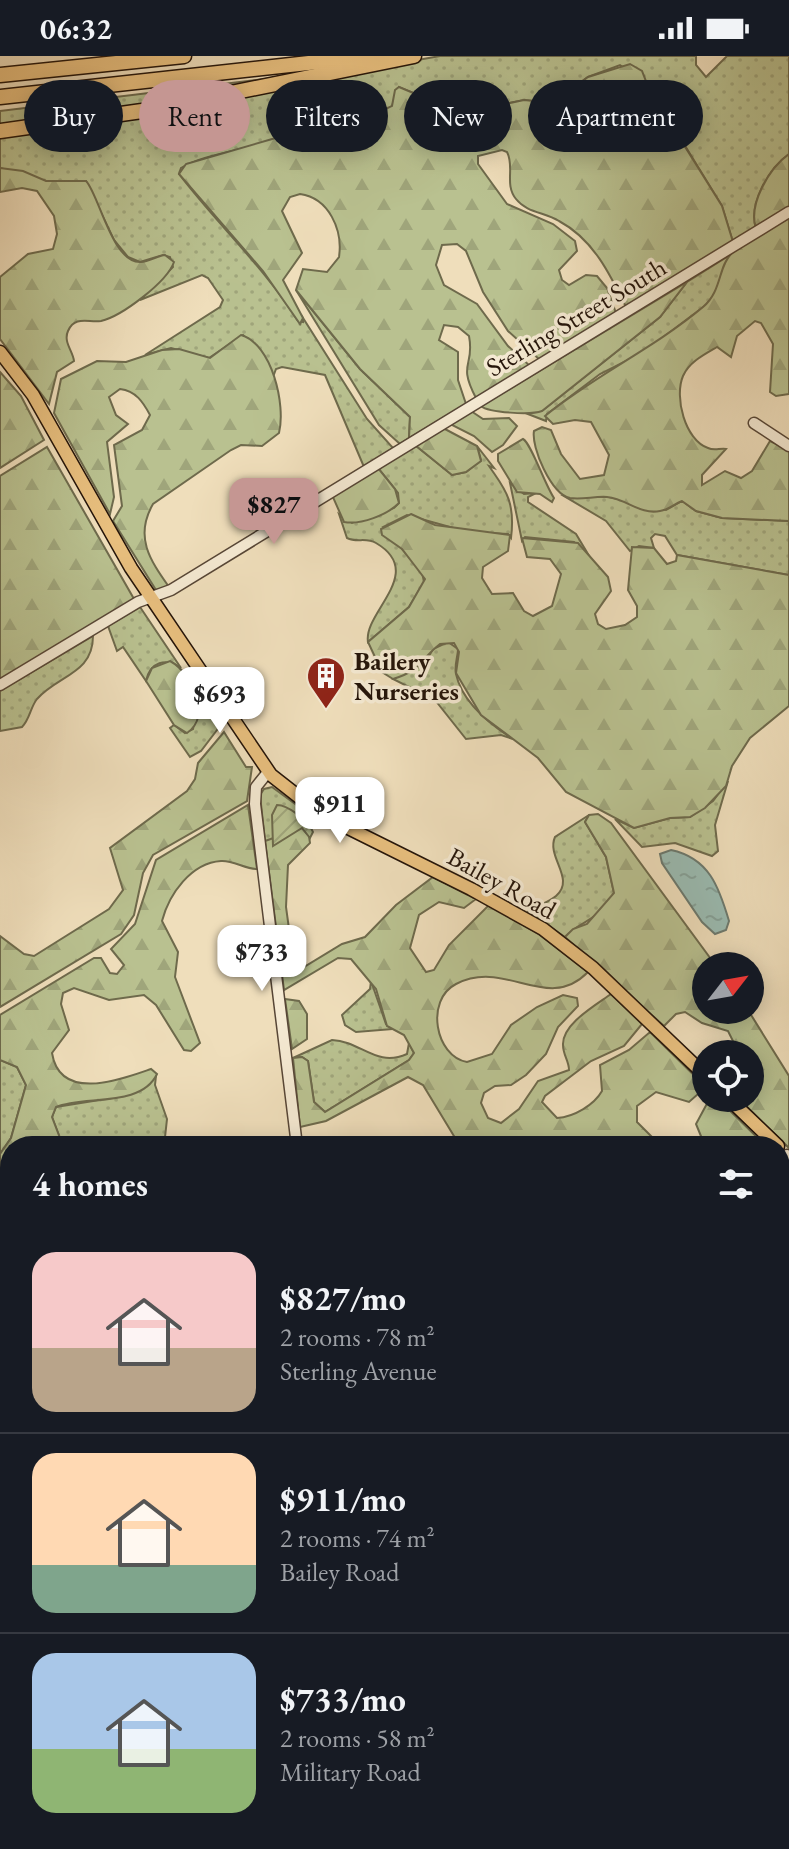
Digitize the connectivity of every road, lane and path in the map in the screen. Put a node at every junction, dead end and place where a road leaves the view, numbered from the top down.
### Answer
1 (184, 56) edge
2 (372, 56) edge
3 (414, 56) edge
4 (0, 67) edge
5 (73, 67) junction
6 (0, 75) edge
7 (162, 80) edge
8 (139, 83) edge
9 (139, 83) edge
10 (0, 97) edge
11 (0, 107) edge
12 (0, 131) edge
13 (789, 212) edge
14 (0, 352) edge
15 (754, 423) dead end
16 (789, 446) edge
17 (150, 599) junction
18 (0, 685) edge
19 (268, 772) junction
20 (692, 1063) edge
21 (742, 1112) edge
22 (296, 1136) edge
23 (766, 1136) edge

1 - 5 highway
2 - 7 highway
3 - 12 highway
4 - 5 highway
5 - 6 highway
8 - 10 highway
9 - 11 highway
13 - 17 street, Sterling Street South
14 - 17 main road, Bailey Road
15 - 16 street
17 - 18 street, Sterling Street South
17 - 19 main road, Bailey Road
19 - 20 main road, Bailey Road
19 - 22 street
21 - 23 main road

